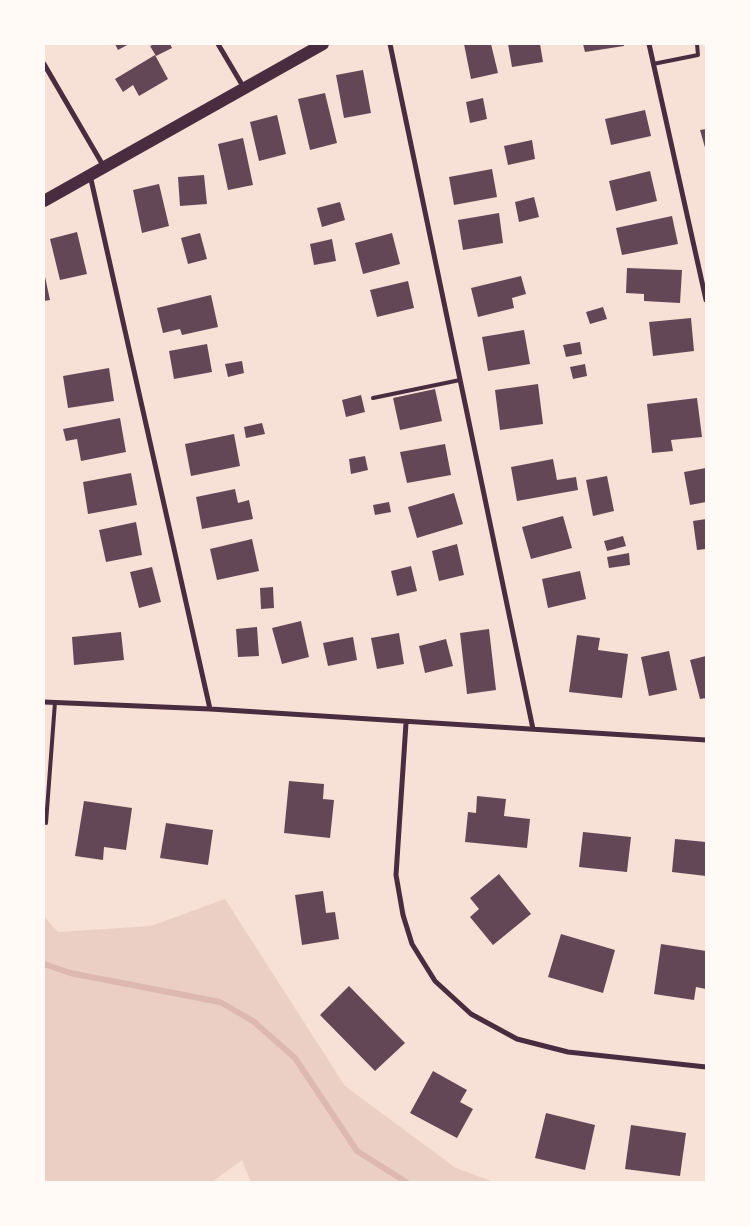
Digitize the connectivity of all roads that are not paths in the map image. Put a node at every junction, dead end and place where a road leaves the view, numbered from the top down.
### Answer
1 (218, 44) edge
2 (323, 44) edge
3 (390, 44) edge
4 (649, 44) edge
5 (698, 44) edge
6 (44, 64) edge
7 (653, 64) junction
8 (244, 88) junction
9 (104, 167) junction
10 (90, 175) junction
11 (44, 201) edge
12 (706, 300) edge
13 (460, 380) junction
14 (373, 398) dead end
15 (44, 702) edge
16 (55, 702) junction
17 (210, 709) junction
18 (406, 722) junction
19 (533, 729) junction
20 (706, 740) edge
21 (50, 773) junction
22 (44, 775) edge
23 (46, 823) dead end
24 (706, 1068) edge

1 - 8 street
2 - 8 main road
3 - 13 street
4 - 7 street
5 - 7 lane
6 - 9 street
7 - 12 street
8 - 9 main road
9 - 10 main road
10 - 11 main road
10 - 17 street
13 - 14 lane
13 - 19 street
15 - 16 street
16 - 17 street
16 - 21 lane
17 - 18 street
18 - 19 street
18 - 24 street
19 - 20 street
21 - 22 lane
21 - 23 lane

